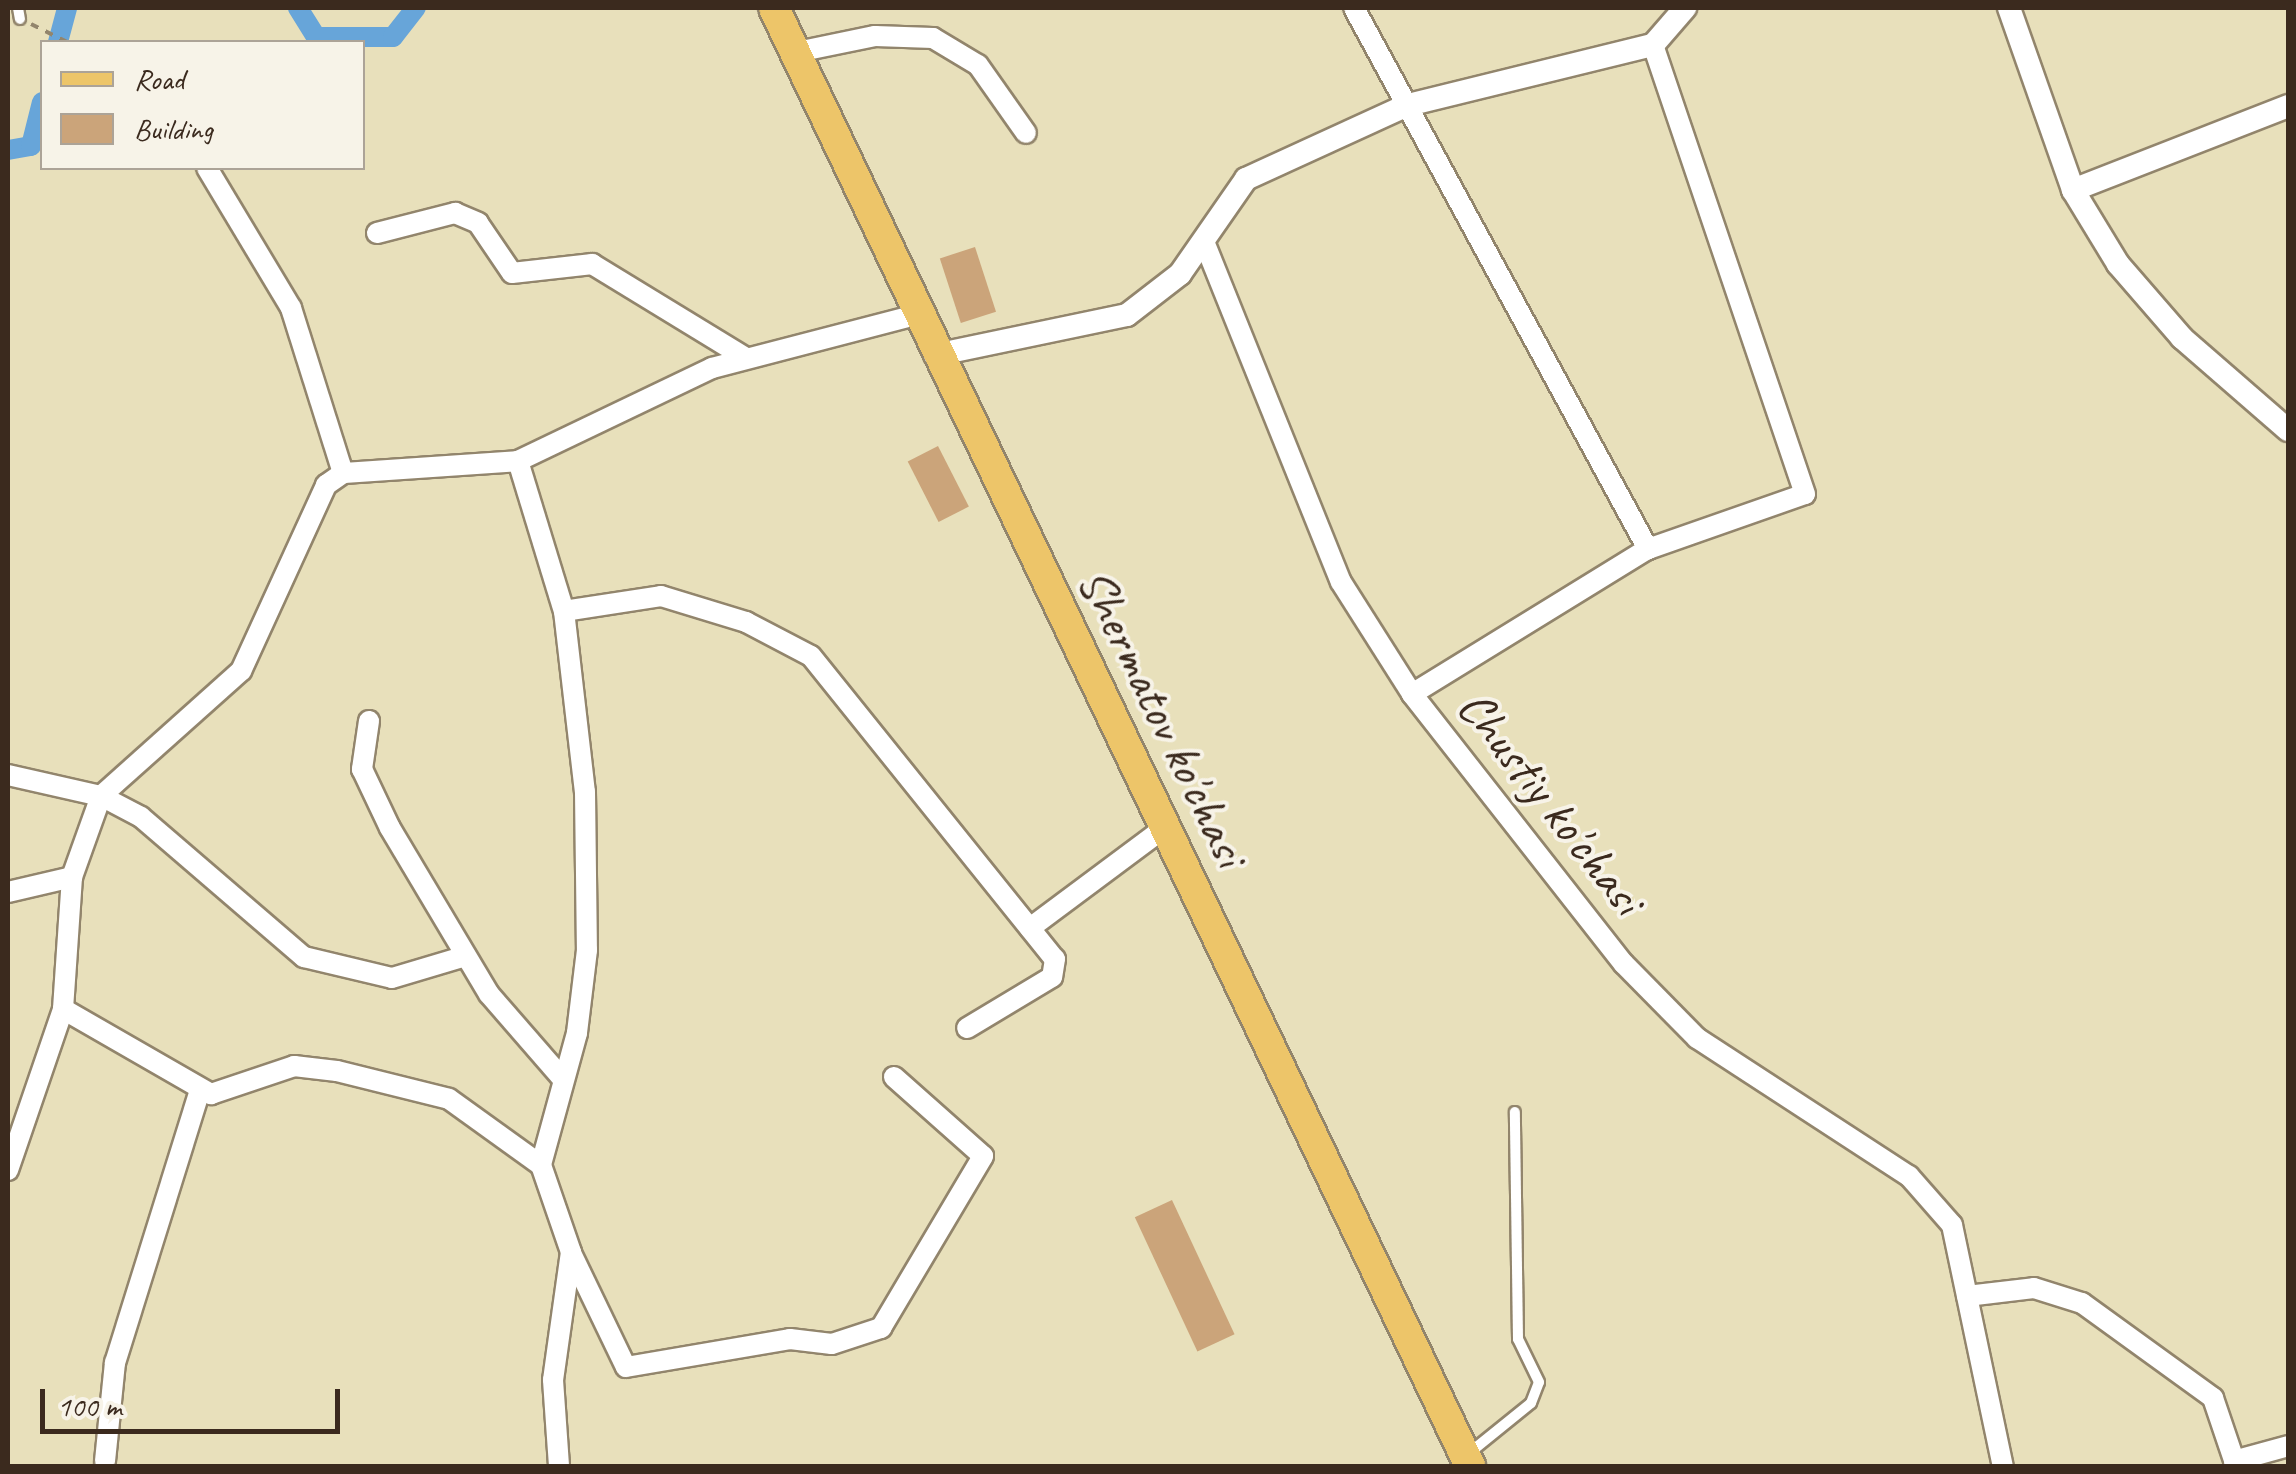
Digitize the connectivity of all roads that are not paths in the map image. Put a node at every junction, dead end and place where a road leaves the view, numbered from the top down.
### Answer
1 (774, 8) edge
2 (1354, 8) edge
3 (1685, 8) edge
4 (2009, 8) edge
5 (1653, 45) junction
6 (797, 52) junction
7 (1408, 105) junction
8 (2288, 106) edge
9 (1026, 133) dead end
10 (209, 170) edge
11 (2073, 190) junction
12 (377, 233) dead end
13 (1205, 244) junction
14 (919, 314) junction
15 (935, 355) junction
16 (746, 358) junction
17 (2288, 430) edge
18 (518, 461) junction
19 (343, 474) junction
20 (1648, 549) junction
21 (564, 611) junction
22 (1412, 694) junction
23 (369, 721) dead end
24 (8, 774) edge
25 (101, 796) junction
26 (1164, 828) junction
27 (72, 877) junction
28 (8, 892) edge
29 (1030, 928) junction
30 (466, 956) junction
31 (63, 1009) junction
32 (967, 1028) dead end
33 (894, 1076) dead end
34 (562, 1078) junction
35 (200, 1090) junction
36 (1516, 1112) dead end
37 (541, 1164) junction
38 (8, 1170) edge
39 (571, 1252) junction
40 (1967, 1296) junction
41 (2288, 1446) edge
42 (105, 1460) dead end
43 (1468, 1462) edge
44 (2235, 1464) edge
45 (559, 1466) edge
46 (2003, 1466) edge

1 - 6 main road, Shermatov ko'chasi
2 - 7 street
3 - 5 street
4 - 11 street
5 - 7 street
5 - 20 street
6 - 9 street
6 - 14 main road, Shermatov ko'chasi
7 - 13 street
7 - 20 street
8 - 11 street
10 - 19 street
11 - 17 street
12 - 16 street
13 - 15 street
13 - 22 street, Chustiy ko'chasi
14 - 15 main road, Shermatov ko'chasi
14 - 16 street
15 - 26 main road, Shermatov ko'chasi
16 - 18 street
18 - 19 street
18 - 21 street
19 - 25 street
20 - 22 street
21 - 29 street
21 - 34 street
22 - 40 street, Chustiy ko'chasi
23 - 30 street
24 - 25 street
25 - 27 street
25 - 30 street
26 - 29 street
26 - 43 main road, Shermatov ko'chasi
27 - 28 street
27 - 31 street
29 - 32 street
30 - 34 street
31 - 35 street
31 - 38 street
33 - 39 street
34 - 37 street
35 - 37 street
35 - 42 street
36 - 43 lane
37 - 39 street
39 - 45 street
40 - 44 street
40 - 46 street, Chustiy ko'chasi
41 - 44 street

